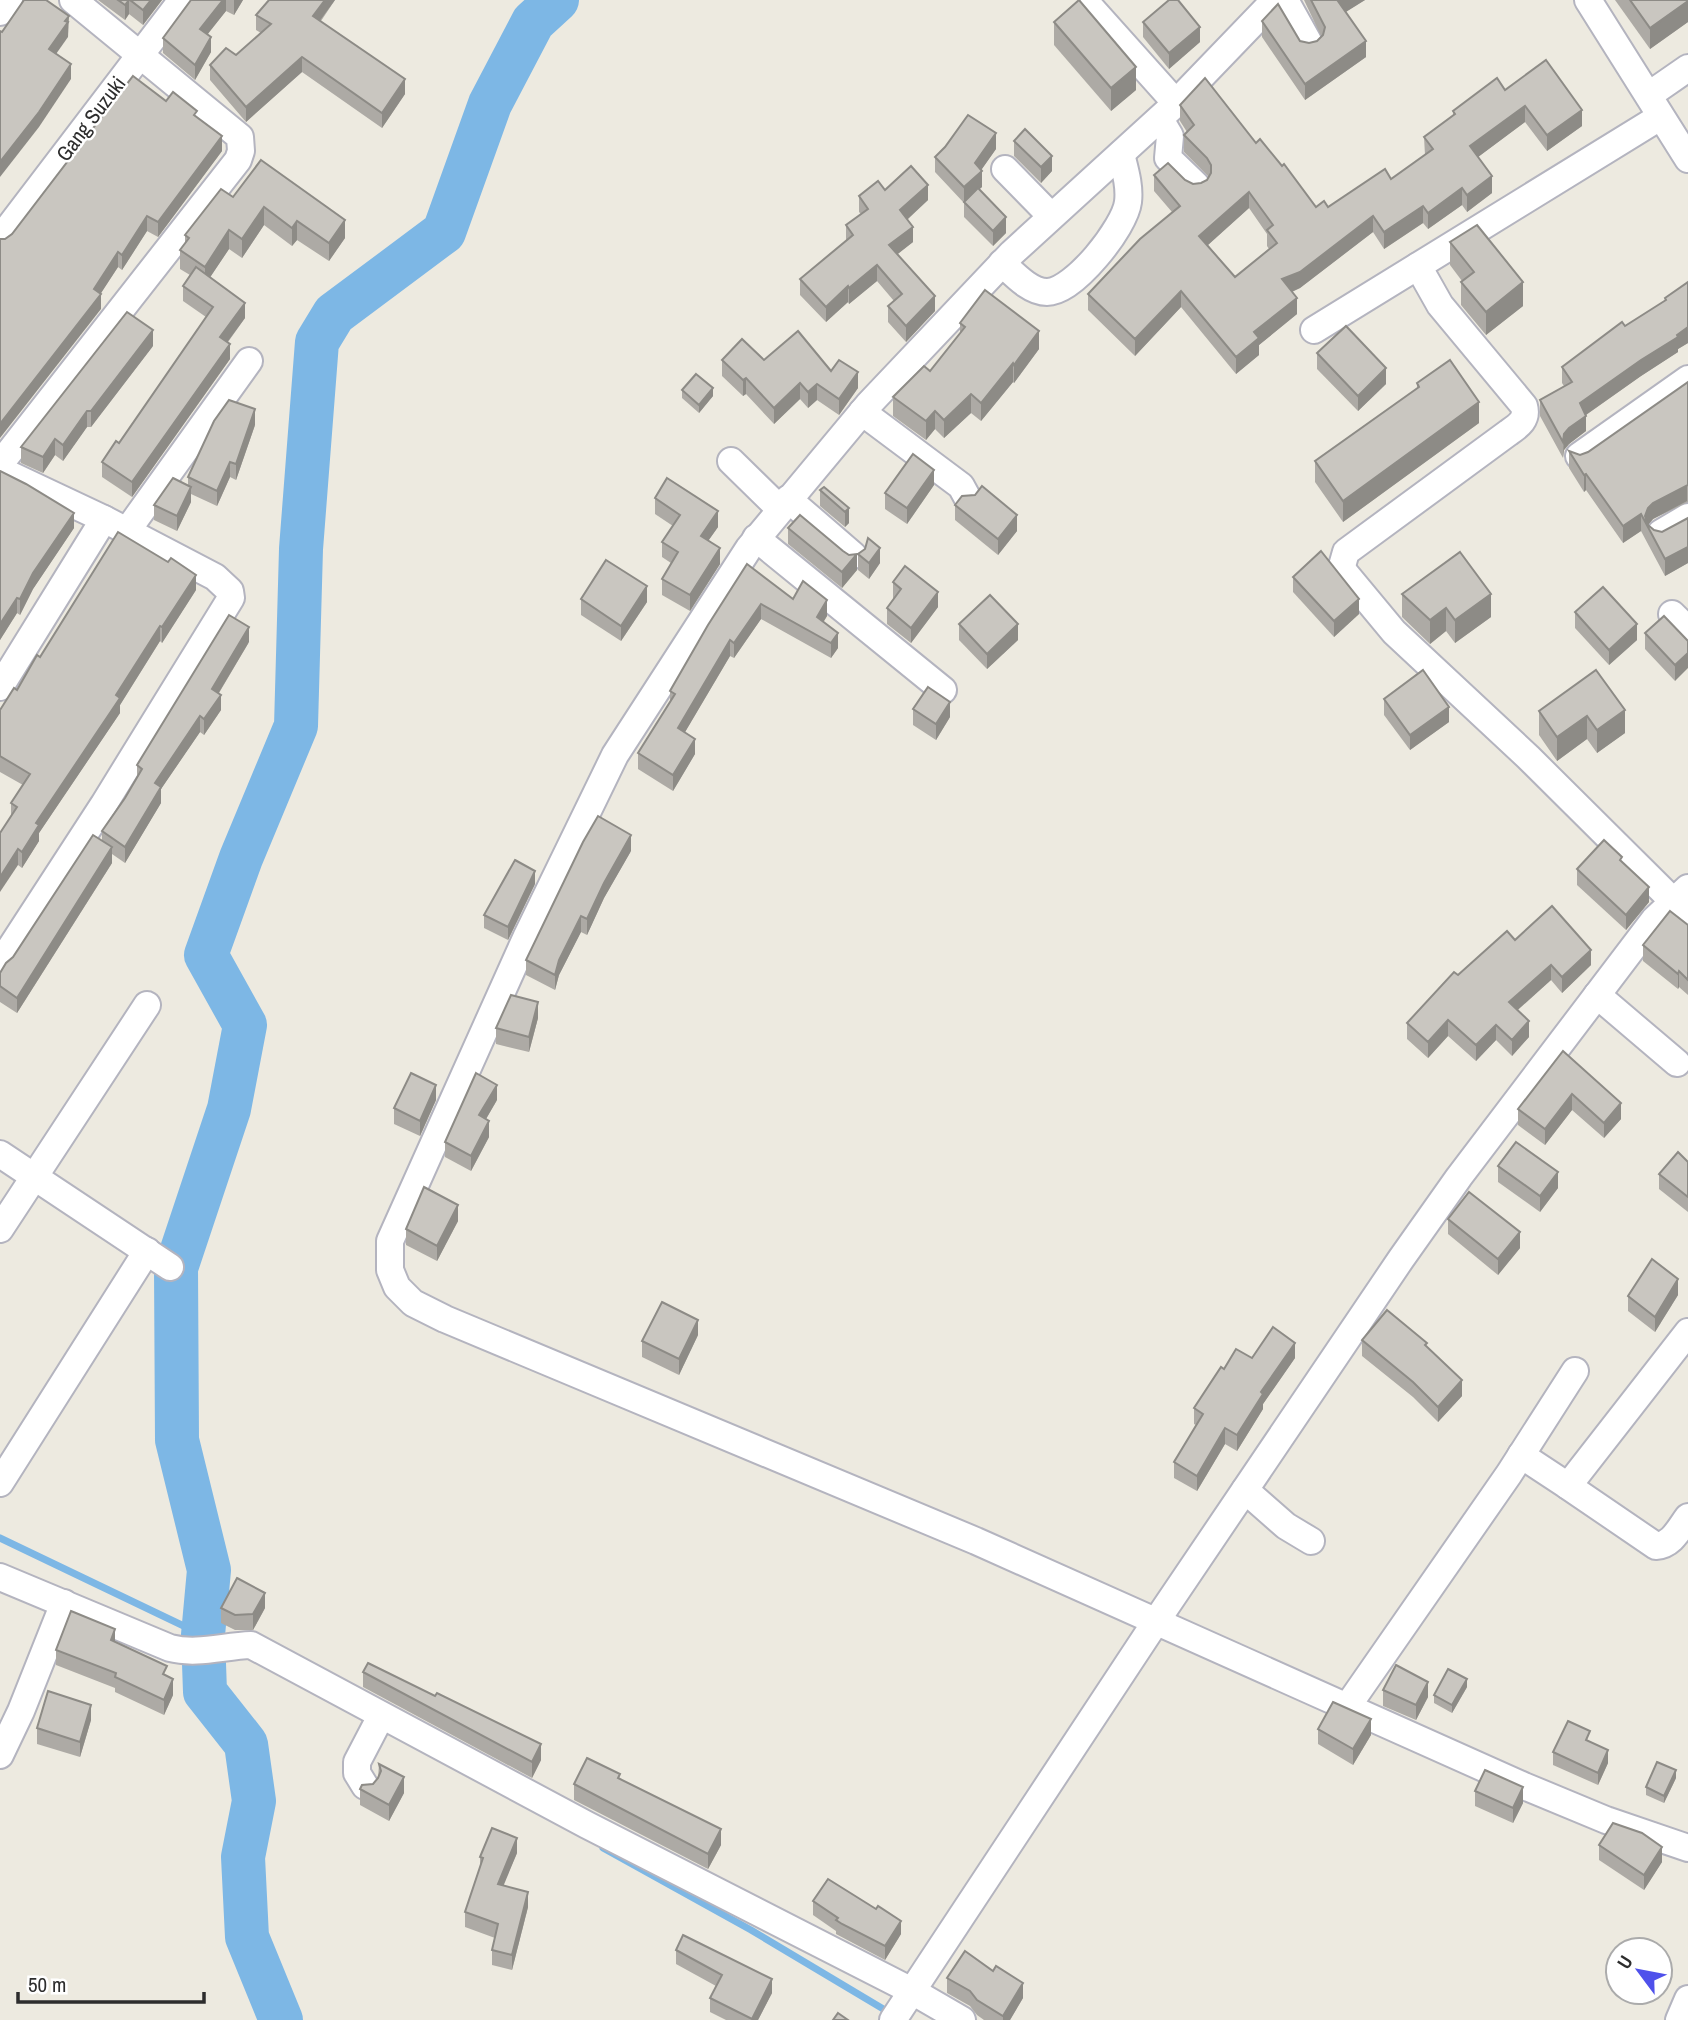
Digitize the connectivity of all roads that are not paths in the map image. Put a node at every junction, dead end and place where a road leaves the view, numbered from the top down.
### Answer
1 (9, 0) edge
2 (73, 0) edge
3 (183, 0) edge
4 (1588, 0) edge
5 (1269, 3) edge
6 (1091, 8) dead end
7 (0, 12) edge
8 (1309, 43) edge
9 (140, 54) junction
10 (1688, 68) edge
11 (1655, 106) junction
12 (1168, 111) junction
13 (1121, 154) junction
14 (1688, 159) edge
15 (1005, 169) dead end
16 (1196, 185) edge
17 (1051, 216) junction
18 (0, 239) edge
19 (1002, 263) junction
20 (1418, 266) junction
21 (1314, 330) dead end
22 (249, 361) dead end
23 (1688, 379) edge
24 (862, 412) junction
25 (1579, 456) edge
26 (731, 461) dead end
27 (0, 464) edge
28 (0, 470) edge
29 (967, 497) edge
30 (784, 504) junction
31 (1688, 517) edge
32 (104, 519) junction
33 (127, 531) junction
34 (1661, 533) edge
35 (756, 538) junction
36 (853, 555) edge
37 (0, 687) edge
38 (943, 690) dead end
39 (1683, 903) edge
40 (0, 964) edge
41 (1597, 995) junction
42 (147, 1005) dead end
43 (1677, 1063) dead end
44 (0, 1154) edge
45 (35, 1178) junction
46 (0, 1229) edge
47 (147, 1251) junction
48 (170, 1267) dead end
49 (1688, 1332) edge
50 (1576, 1371) dead end
51 (1521, 1455) junction
52 (0, 1483) edge
53 (1568, 1486) junction
54 (1245, 1490) junction
55 (1688, 1517) edge
56 (1311, 1541) dead end
57 (0, 1577) edge
58 (64, 1603) junction
59 (1157, 1620) junction
60 (1347, 1707) junction
61 (381, 1716) junction
62 (0, 1755) edge
63 (365, 1786) edge
64 (1688, 1848) edge
65 (1688, 1999) edge
66 (903, 2006) edge
67 (962, 2020) edge
68 (1679, 2020) edge

1 - 7 street
2 - 9 street
3 - 9 street, Gang Suzuki
4 - 11 street
5 - 8 street
5 - 12 street
6 - 12 street
9 - 18 street, Gang Suzuki
9 - 27 street
10 - 11 street
11 - 14 street
11 - 20 street
12 - 13 street
12 - 16 street
13 - 17 street
13 - 19 street
15 - 17 street
17 - 19 street
19 - 24 street
20 - 21 street
20 - 39 street
22 - 33 street
23 - 25 street
24 - 29 street
24 - 30 street
26 - 30 street
28 - 32 street
30 - 35 street
30 - 36 street
31 - 34 street
32 - 33 street
32 - 37 street
33 - 40 street
35 - 38 street
35 - 59 street
39 - 41 street
41 - 43 street
41 - 54 street
42 - 45 street
44 - 45 street
45 - 46 street
45 - 47 street
47 - 48 street
47 - 52 street
49 - 53 street
50 - 51 street
51 - 53 street
51 - 60 street
53 - 55 street
54 - 56 street
54 - 59 street
57 - 58 street
58 - 61 street
58 - 62 street
59 - 60 street
59 - 66 street
60 - 64 street
61 - 63 street
61 - 66 street
65 - 68 street
66 - 67 street

